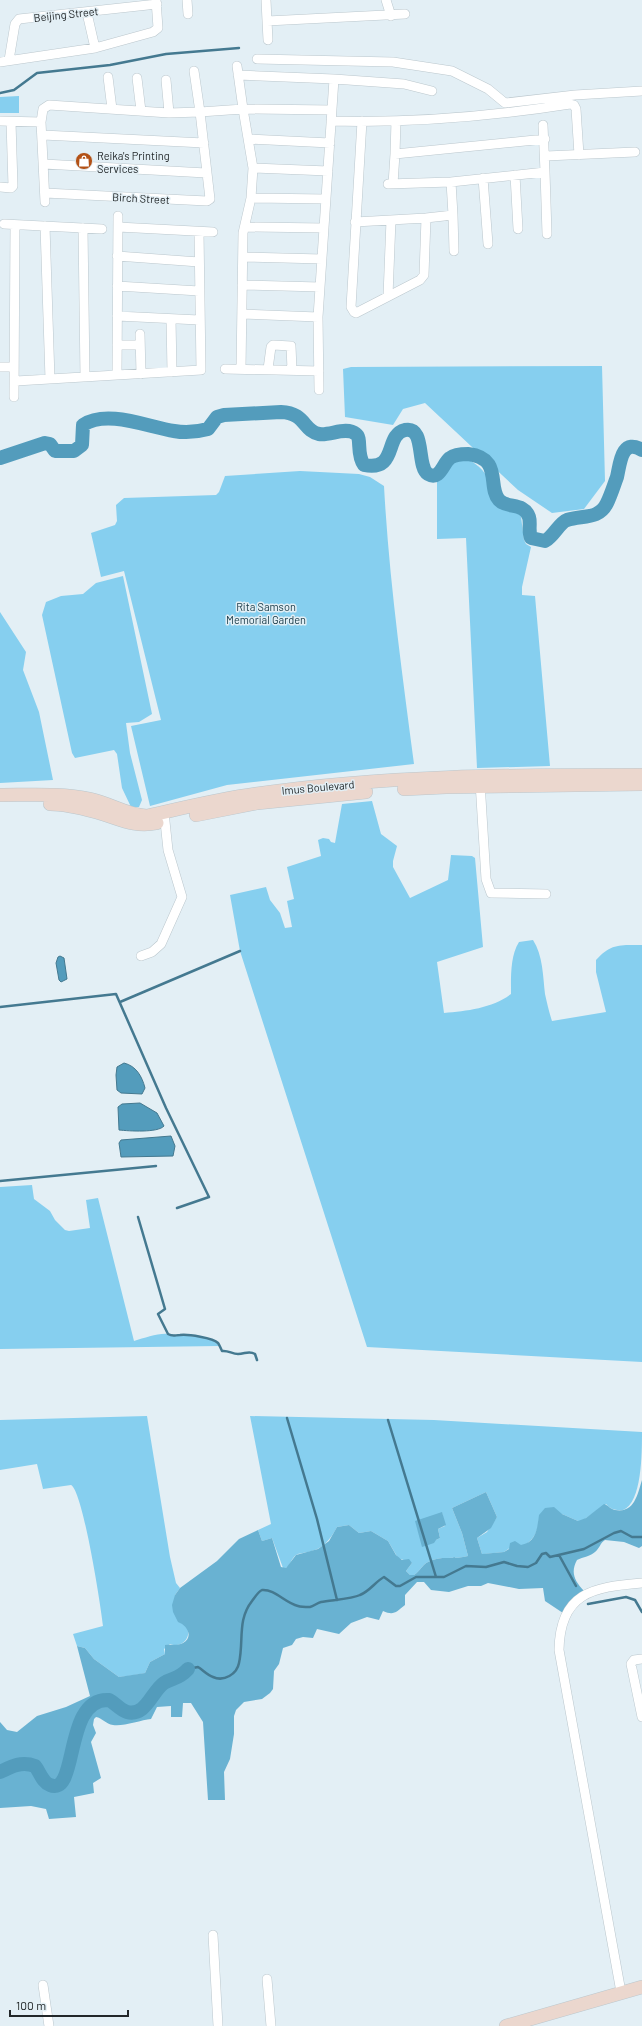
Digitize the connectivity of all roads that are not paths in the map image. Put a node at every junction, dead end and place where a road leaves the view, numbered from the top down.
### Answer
1 (187, 0) edge
2 (266, 0) edge
3 (386, 0) edge
4 (156, 2) edge
5 (87, 13) junction
6 (188, 14) dead end
7 (405, 14) dead end
8 (391, 16) junction
9 (267, 21) junction
10 (268, 40) dead end
11 (95, 48) junction
12 (257, 59) dead end
13 (4, 61) edge
14 (194, 71) dead end
15 (108, 77) dead end
16 (137, 78) dead end
17 (334, 79) junction
18 (166, 80) dead end
19 (432, 91) dead end
20 (642, 91) edge
21 (112, 109) junction
22 (243, 109) junction
23 (332, 110) junction
24 (141, 111) junction
25 (200, 112) junction
26 (168, 113) junction
27 (396, 120) junction
28 (0, 121) edge
29 (331, 121) junction
30 (362, 121) junction
31 (11, 122) junction
32 (41, 122) junction
33 (543, 125) dead end
34 (43, 136) junction
35 (248, 139) junction
36 (545, 140) junction
37 (204, 143) junction
38 (330, 143) junction
39 (635, 152) dead end
40 (395, 154) junction
41 (579, 155) junction
42 (546, 156) junction
43 (44, 164) junction
44 (252, 168) junction
45 (328, 170) junction
46 (545, 172) junction
47 (206, 173) junction
48 (515, 175) junction
49 (483, 178) junction
50 (451, 182) junction
51 (0, 187) edge
52 (250, 198) junction
53 (326, 199) junction
54 (453, 215) junction
55 (118, 216) dead end
56 (426, 218) junction
57 (391, 220) junction
58 (355, 222) junction
59 (4, 224) dead end
60 (15, 226) junction
61 (45, 226) junction
62 (118, 227) junction
63 (245, 227) junction
64 (83, 228) junction
65 (324, 228) junction
66 (102, 229) dead end
67 (518, 229) dead end
68 (199, 232) junction
69 (213, 232) dead end
70 (547, 234) dead end
71 (488, 244) dead end
72 (454, 251) dead end
73 (117, 256) junction
74 (243, 257) junction
75 (322, 258) junction
76 (199, 262) junction
77 (242, 285) junction
78 (117, 286) junction
79 (320, 287) junction
80 (199, 291) junction
81 (388, 296) junction
82 (242, 314) junction
83 (117, 316) junction
84 (318, 317) junction
85 (171, 319) junction
86 (199, 320) junction
87 (140, 334) dead end
88 (117, 345) junction
89 (140, 345) junction
90 (0, 367) edge
91 (14, 367) junction
92 (241, 368) junction
93 (225, 369) dead end
94 (268, 369) junction
95 (292, 370) junction
96 (318, 371) junction
97 (172, 372) junction
98 (141, 374) junction
99 (117, 375) junction
100 (85, 377) junction
101 (50, 379) junction
102 (16, 381) junction
103 (319, 390) dead end
104 (14, 397) dead end
105 (642, 775) edge
106 (480, 781) junction
107 (642, 784) edge
108 (0, 795) edge
109 (0, 803) edge
110 (164, 817) junction
111 (546, 894) dead end
112 (141, 956) dead end
113 (642, 1583) edge
114 (642, 1659) edge
115 (642, 1718) edge
116 (213, 1935) dead end
117 (267, 1979) dead end
118 (42, 1985) dead end
119 (642, 1987) edge
120 (621, 1992) junction
121 (513, 2025) edge
122 (49, 2026) edge
123 (218, 2026) edge
124 (271, 2026) edge

1 - 6 street
2 - 9 street
3 - 8 street
4 - 5 street, Beijing Street
4 - 11 street
5 - 11 street
5 - 13 street, Beijing Street
7 - 8 street
8 - 9 street
9 - 10 street
11 - 13 street
12 - 20 street
14 - 25 street
15 - 21 street
16 - 24 street
17 - 19 street
17 - 22 street
17 - 23 street
18 - 26 street
21 - 24 street
21 - 32 street
22 - 23 street
22 - 25 street
22 - 35 street
23 - 29 street
24 - 26 street
25 - 26 street
25 - 37 street
27 - 30 street
27 - 40 street
27 - 41 street
28 - 31 street
29 - 30 street
29 - 38 street
30 - 58 street
31 - 32 street
31 - 51 street
32 - 34 street
33 - 36 street
34 - 37 street
34 - 43 street
35 - 38 street
35 - 44 street
36 - 40 street
36 - 42 street
37 - 47 street
38 - 45 street
39 - 41 street
40 - 50 street
41 - 42 street
42 - 46 street
43 - 47 street
43 - 47 street, Birch Street
44 - 45 street
44 - 52 street
45 - 53 street
46 - 48 street
46 - 70 street
48 - 49 street
48 - 67 street
49 - 50 street
49 - 71 street
50 - 54 street
52 - 53 street
52 - 63 street
53 - 65 street
54 - 56 street
54 - 72 street
55 - 62 street
56 - 57 street
56 - 81 street
57 - 58 street
57 - 81 street
58 - 81 street
59 - 60 street
60 - 61 street
60 - 91 street
61 - 64 street
61 - 101 street
62 - 68 street
62 - 73 street
63 - 65 street
63 - 74 street
64 - 66 street
64 - 100 street
65 - 75 street
68 - 69 street
68 - 76 street
73 - 76 street
73 - 78 street
74 - 75 street
74 - 77 street
75 - 79 street
76 - 80 street
77 - 79 street
77 - 82 street
78 - 80 street
78 - 83 street
79 - 84 street
80 - 86 street
82 - 84 street
82 - 92 street
83 - 85 street
83 - 88 street
84 - 96 street
85 - 86 street
85 - 97 street
86 - 97 street
87 - 89 street
88 - 89 street
88 - 99 street
89 - 98 street
90 - 91 street
91 - 102 street
92 - 93 street
92 - 94 street
94 - 95 street
94 - 95 street
95 - 96 street
96 - 103 street
97 - 98 street
98 - 99 street
99 - 100 street
100 - 101 street
101 - 102 street
102 - 104 street
105 - 106 main road, Imus Boulevard
106 - 107 main road, Imus Boulevard
106 - 110 main road, Imus Boulevard
106 - 111 street
108 - 110 main road, Imus Boulevard
109 - 110 main road, Imus Boulevard
110 - 112 street
113 - 120 street
114 - 115 street
116 - 123 street
117 - 124 street
118 - 122 street
119 - 120 main road
120 - 121 main road

